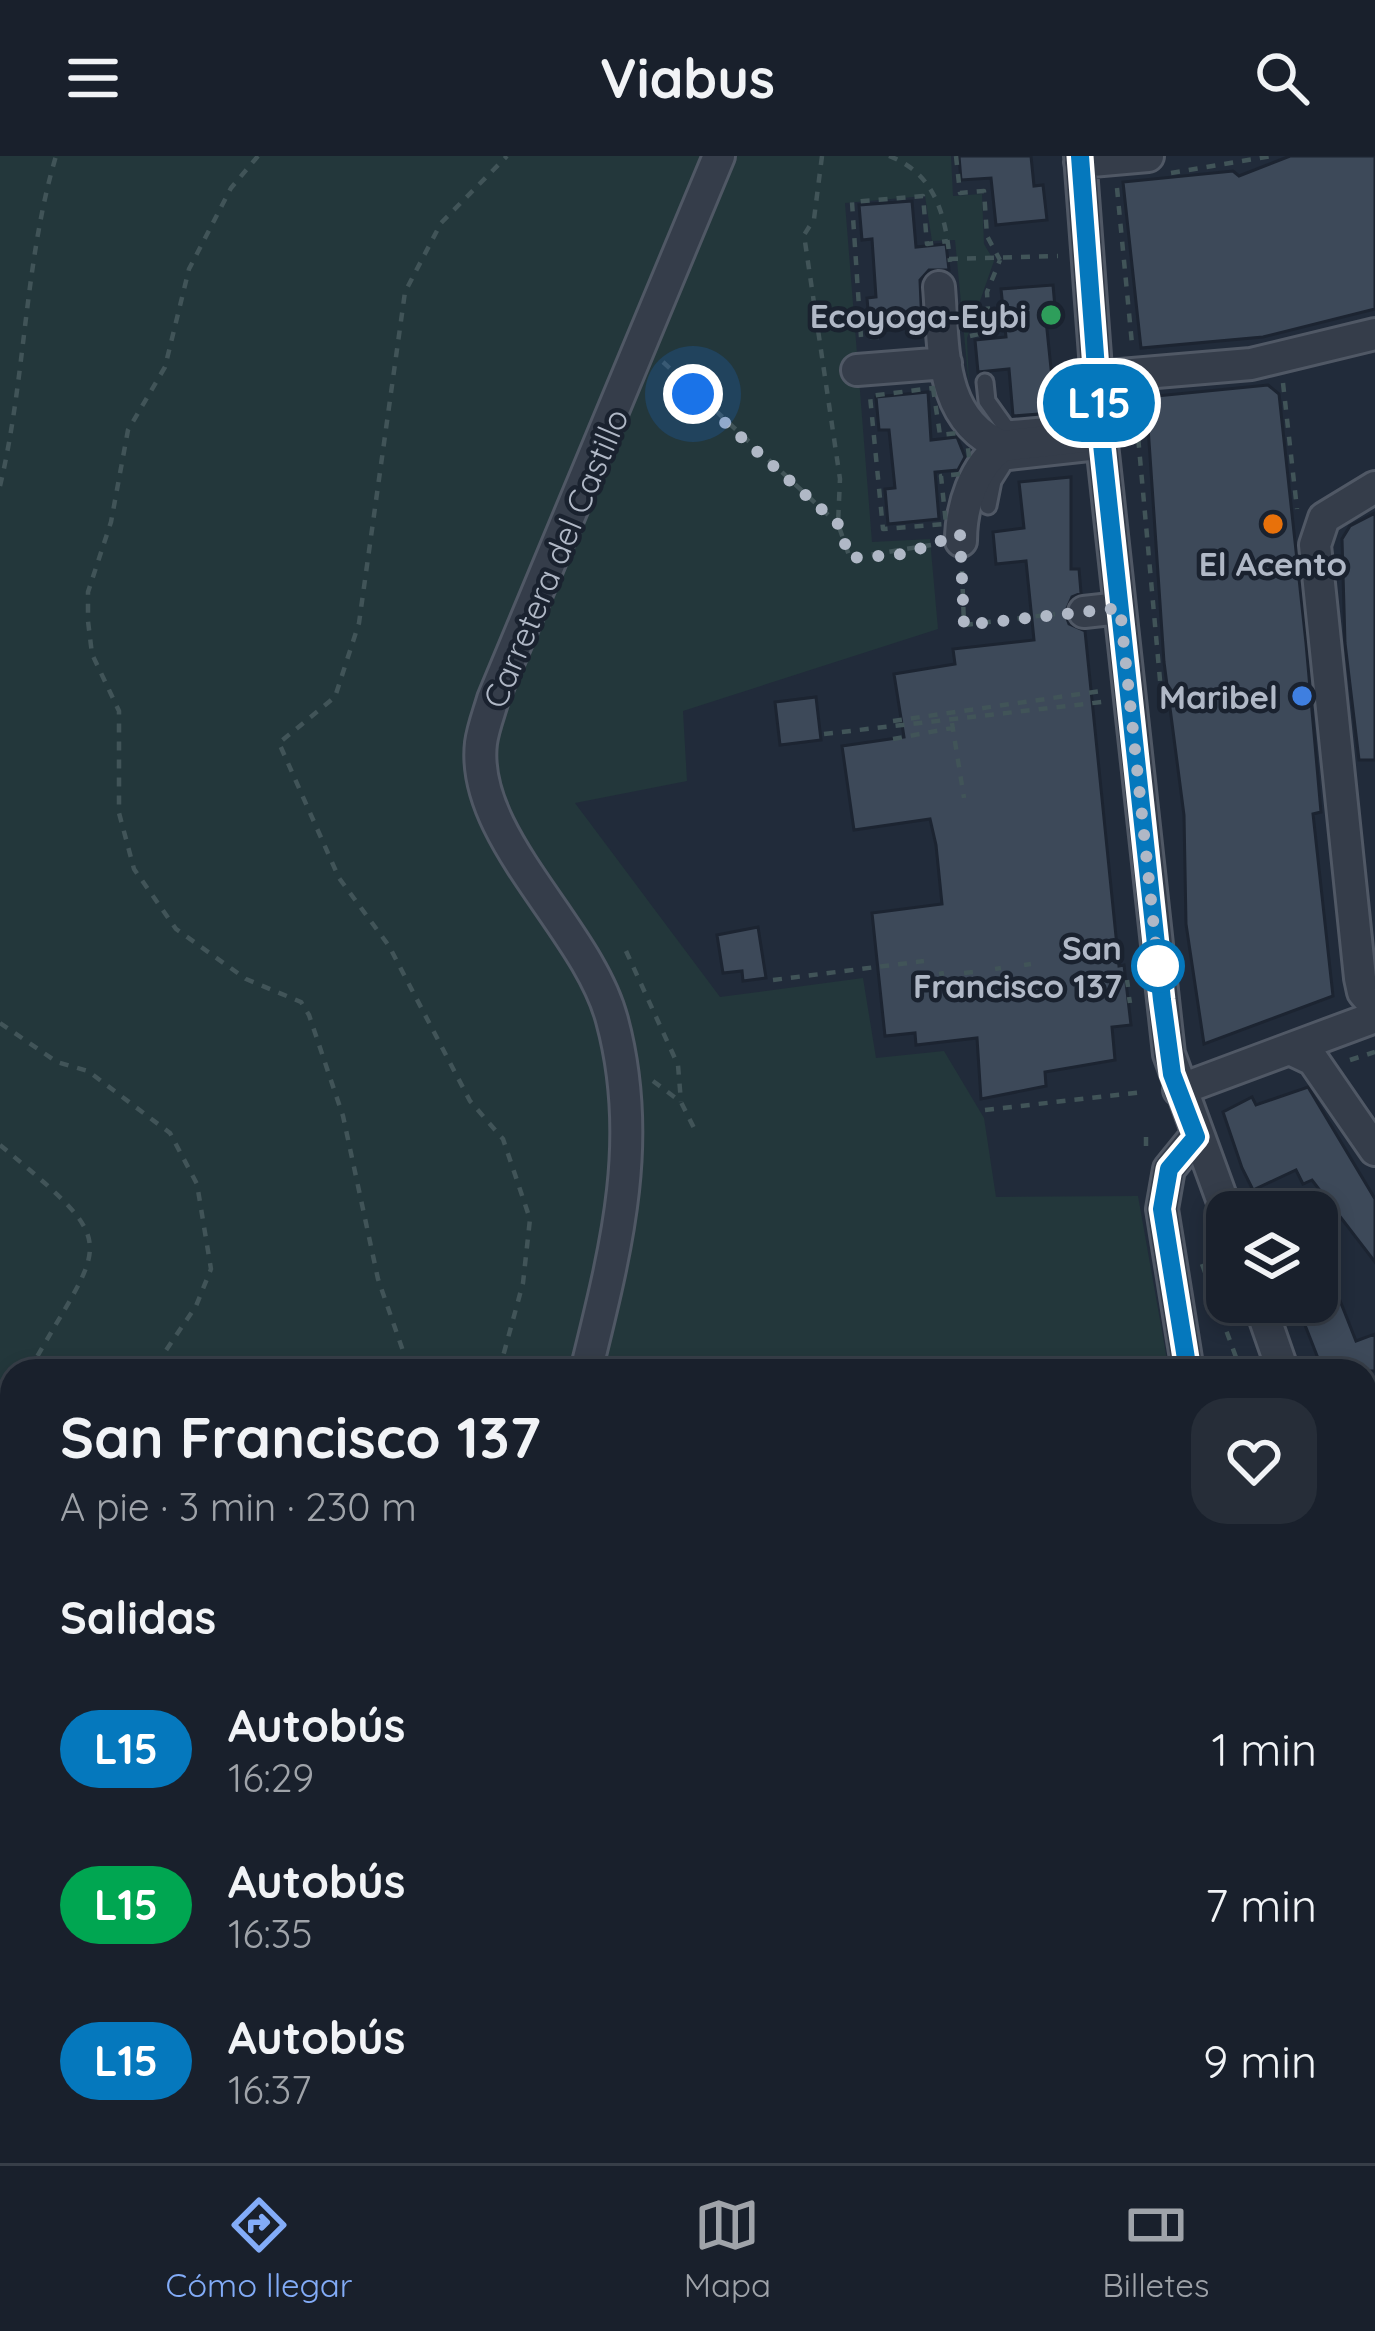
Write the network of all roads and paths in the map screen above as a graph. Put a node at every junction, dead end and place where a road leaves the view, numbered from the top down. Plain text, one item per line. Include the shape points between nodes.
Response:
1 (56, 156) edge
2 (258, 156) edge
3 (506, 156) edge
4 (719, 156) edge
5 (822, 156) edge
6 (889, 156) edge
7 (956, 156) edge
8 (1272, 156) edge
9 (1080, 159) edge
10 (1152, 165) edge
11 (1116, 179) dead end
12 (1087, 252) junction
13 (1000, 260) junction
14 (944, 273) joint
15 (989, 332) dead end
16 (1375, 334) edge
17 (861, 337) dead end
18 (642, 351) junction
19 (1132, 354) dead end
20 (946, 363) junction
21 (1097, 376) junction
22 (1282, 380) dead end
23 (985, 382) dead end
24 (864, 383) junction
25 (1102, 436) junction
26 (1002, 446) junction
27 (0, 487) edge
28 (1372, 489) edge
29 (988, 506) dead end
30 (1298, 518) dead end
31 (838, 524) junction
32 (961, 537) junction
33 (1120, 608) junction
34 (1084, 612) joint
35 (1116, 695) junction
36 (891, 724) junction
37 (952, 725) junction
38 (824, 734) dead end
39 (893, 739) dead end
40 (964, 798) dead end
41 (626, 951) dead end
42 (924, 961) dead end
43 (974, 972) dead end
44 (964, 973) dead end
45 (773, 980) dead end
46 (1375, 1006) edge
47 (1375, 1017) edge
48 (0, 1023) edge
49 (1292, 1050) junction
50 (1375, 1052) edge
51 (1338, 1064) dead end
52 (620, 1069) junction
53 (1179, 1090) junction
54 (1143, 1092) dead end
55 (681, 1102) junction
56 (986, 1110) dead end
57 (694, 1128) dead end
58 (1196, 1137) junction
59 (1, 1147) edge
60 (1375, 1150) edge
61 (1218, 1191) edge
62 (1198, 1255) dead end
63 (1266, 1323) edge
64 (36, 1359) edge
65 (160, 1359) edge
66 (406, 1359) edge
67 (502, 1359) edge
68 (589, 1359) edge
69 (1186, 1359) edge
70 (1237, 1359) edge
71 (1279, 1359) edge

1 - 27 path
2 - 66 path via 231,188 189,269 165,367 128,430 88,592 92,654 119,711 119,813 134,869 176,929 246,980 301,1002 309,1015
3 - 67 path via 441,223 405,292 358,622 335,697 279,743 339,878 389,946 470,1101 503,1139 530,1219 524,1283
4 - 18 street, Carretera del Castillo
5 - 31 path via 814,220 804,235 840,479
6 - 17 path via 931,189 948,240 927,244 923,196 852,202
7 - 13 path via 960,193 984,190 986,236
8 - 10 path
9 - 10 street
9 - 12 street
11 - 19 path
12 - 13 path
12 - 21 street
13 - 14 path
13 - 15 path via 987,292
14 - 20 street
16 - 21 street via 1251,364
18 - 31 path via 682,374 693,394
18 - 52 street, Carretera del Castillo via 493,699 481,745 484,789 592,972 612,1018
20 - 24 street
20 - 26 street via 949,389 969,424
21 - 25 street
22 - 30 path
23 - 25 lane via 987,401 1007,429
24 - 24 path via 933,388 940,435 966,432 971,473 941,476 946,524 884,530
25 - 26 street
25 - 29 lane via 1005,462
25 - 33 street
26 - 32 street via 976,475
28 - 46 street via 1324,518 1316,545 1360,978
31 - 32 path via 850,558 905,554
32 - 34 path via 964,625
33 - 34 street
33 - 35 street
35 - 36 path
35 - 37 path
35 - 53 street
36 - 37 path
36 - 38 path
37 - 39 path
37 - 40 path
41 - 55 path via 678,1064
42 - 45 path
43 - 44 path
47 - 49 street
48 - 65 path via 57,1062 88,1071 158,1122 197,1184 211,1269
49 - 53 street
49 - 60 street via 1313,1060
50 - 51 path
52 - 55 path via 649,1077
52 - 68 street, Carretera del Castillo via 623,1223
53 - 58 street
54 - 56 path
55 - 57 path
58 - 61 street
58 - 69 street via 1169,1169 1162,1209
59 - 64 path via 89,1226 93,1259
62 - 70 path
63 - 71 street

